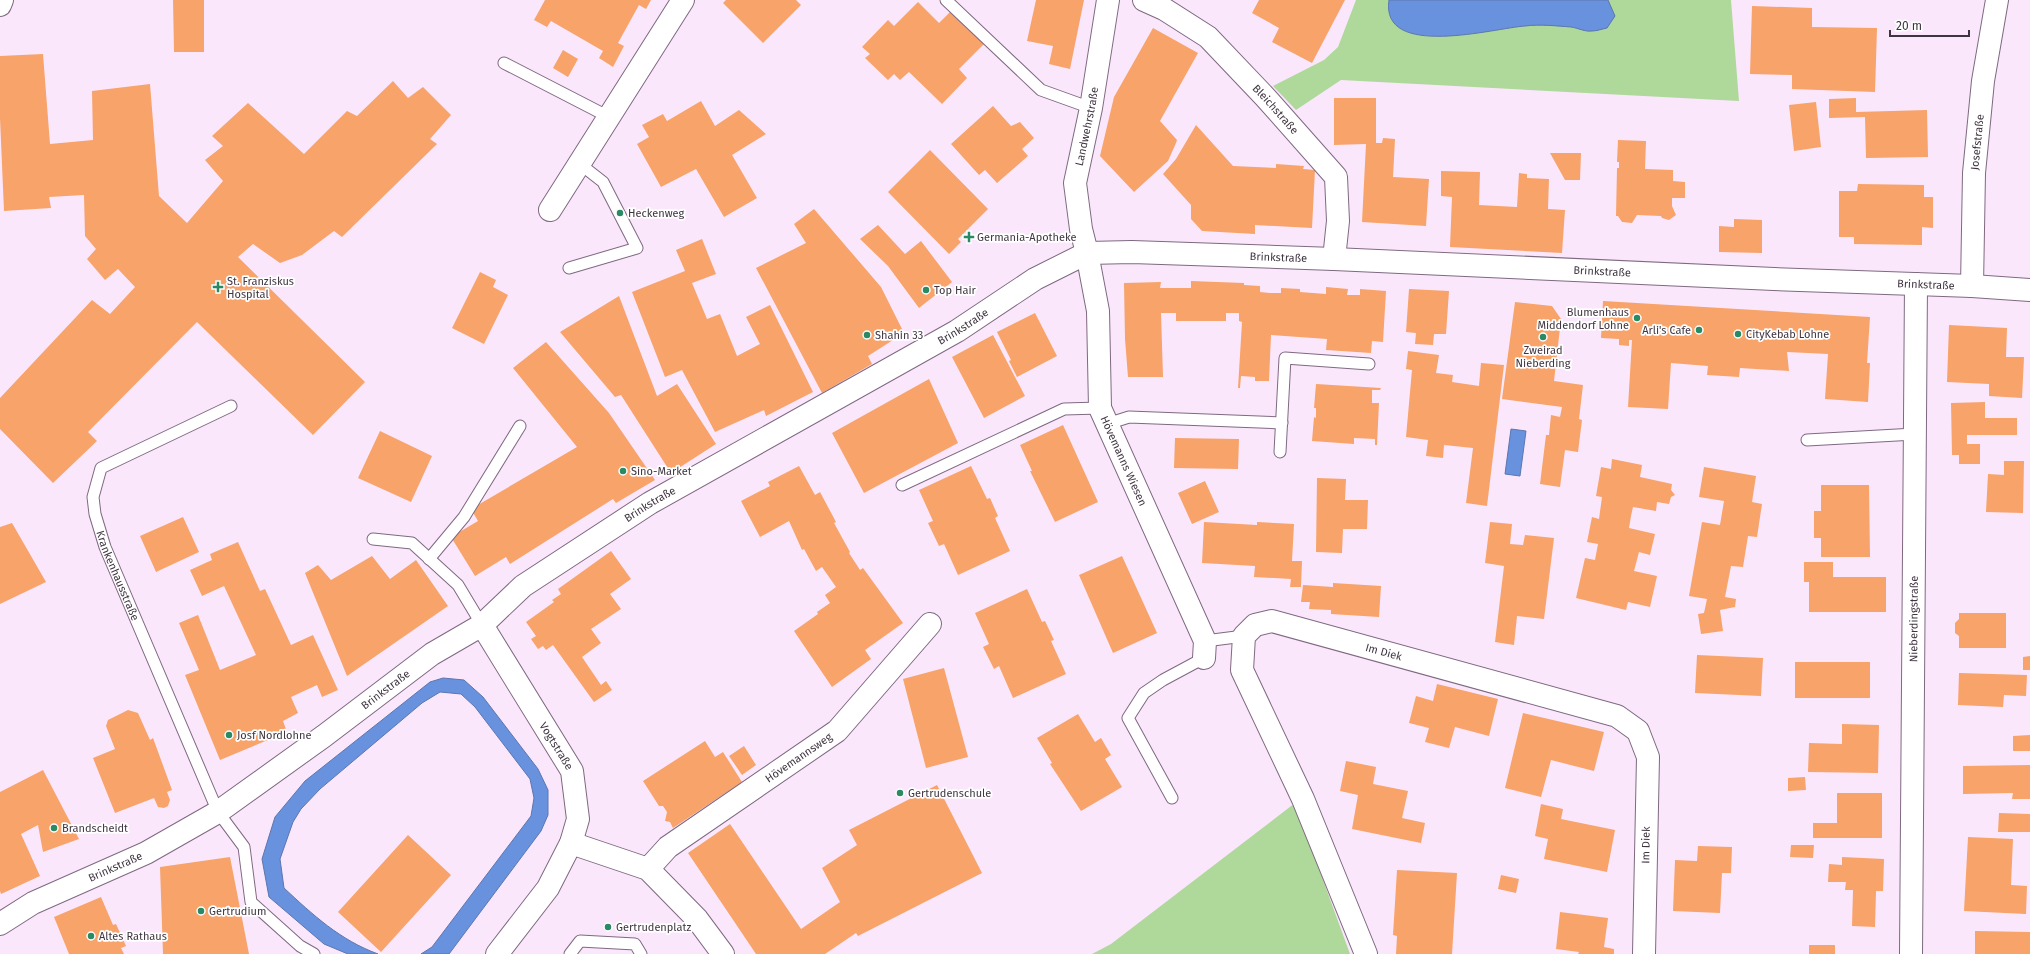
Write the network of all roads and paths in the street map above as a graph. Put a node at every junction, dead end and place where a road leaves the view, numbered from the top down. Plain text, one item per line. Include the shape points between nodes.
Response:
1 (2, 0) edge
2 (683, 0) edge
3 (946, 0) edge
4 (1108, 0) edge
5 (1144, 0) edge
6 (1997, 0) edge
7 (0, 5) edge
8 (504, 63) dead end
9 (1090, 108) junction
10 (610, 117) junction
11 (580, 164) junction
12 (550, 210) dead end
13 (1087, 253) junction
14 (1334, 259) junction
15 (569, 268) dead end
16 (1916, 284) junction
17 (1972, 286) junction
18 (2030, 290) edge
19 (1369, 364) dead end
20 (231, 406) dead end
21 (1103, 416) junction
22 (1282, 422) junction
23 (520, 426) dead end
24 (1915, 434) junction
25 (1808, 440) dead end
26 (1280, 452) dead end
27 (902, 486) dead end
28 (373, 539) dead end
29 (429, 559) junction
30 (930, 624) dead end
31 (482, 626) junction
32 (1244, 636) junction
33 (1204, 650) junction
34 (1172, 798) dead end
35 (218, 812) junction
36 (571, 843) junction
37 (648, 868) junction
38 (0, 924) edge
39 (314, 954) edge
40 (497, 954) edge
41 (570, 954) edge
42 (641, 954) edge
43 (723, 954) edge
44 (1366, 954) edge
45 (1644, 954) edge
46 (1911, 954) edge

1 - 7 street
2 - 10 street
3 - 9 lane via 1041,90
4 - 9 street, Landwehrstraße
5 - 14 street, Bleichstraße via 1164,8 1208,38 1266,98 1336,177 1338,221
6 - 17 street, Josefstraße via 1983,80 1974,173
8 - 10 lane
9 - 13 street, Landwehrstraße via 1075,183
10 - 11 street
11 - 12 street
11 - 15 lane via 603,182 637,248
13 - 14 street, Brinkstraße via 1132,252
13 - 21 street, Hövemanns Wiesen via 1098,311
13 - 31 street, Brinkstraße via 1035,279 958,331 650,503 523,586
14 - 16 street, Brinkstraße
16 - 17 street, Brinkstraße
16 - 24 street, Nieberdingstraße
17 - 18 street, Brinkstraße
19 - 22 lane via 1285,358
20 - 35 lane, Krankenhausstraße via 101,468 93,498 105,547
21 - 22 lane
21 - 27 lane via 1064,409
21 - 33 street, Hövemanns Wiesen
22 - 26 lane
23 - 29 lane via 464,517
24 - 25 lane
24 - 46 street, Nieberdingstraße
28 - 29 lane via 412,543
29 - 31 lane via 458,584
30 - 37 street, Hövemannsweg via 837,731 668,847
31 - 35 street, Brinkstraße via 432,654
31 - 36 street, Vogtstraße via 572,771 578,819
32 - 33 lane
32 - 44 street via 1242,670 1303,799
32 - 45 street, Im Diek via 1255,625 1272,621 1617,716 1638,731 1648,757
33 - 34 lane via 1144,693 1128,718
35 - 38 street, Brinkstraße via 146,853 33,903
35 - 39 lane, Krankenhausstraße via 244,847 251,902 300,946
36 - 37 street
36 - 40 street, Vogtstraße via 548,888
37 - 43 street via 697,919
41 - 42 lane via 580,941 635,944

